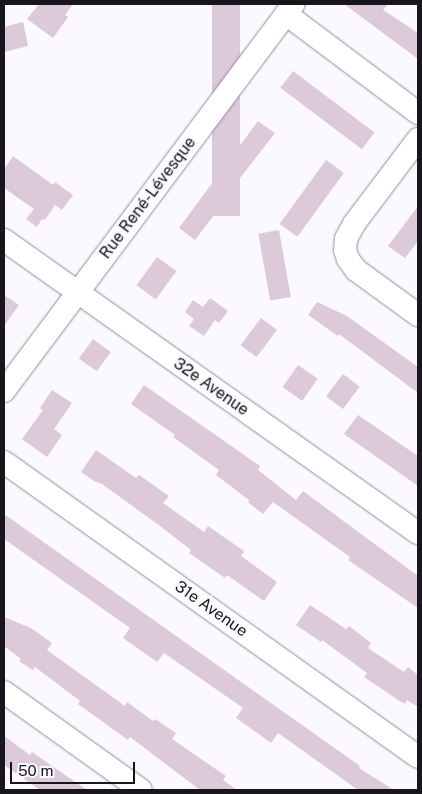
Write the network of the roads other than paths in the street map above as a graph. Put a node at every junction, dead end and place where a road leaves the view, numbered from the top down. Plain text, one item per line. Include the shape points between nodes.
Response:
1 (290, 9) edge
2 (418, 113) edge
3 (418, 139) edge
4 (4, 240) edge
5 (78, 292) junction
6 (418, 315) edge
7 (4, 391) edge
8 (4, 462) edge
9 (418, 533) edge
10 (4, 692) edge
11 (418, 757) edge
12 (141, 790) edge

1 - 2 street
1 - 5 street, Rue René-Lévesque
3 - 6 street via 354,224 346,239 345,250 356,270
4 - 5 street, 32e Avenue
5 - 7 street, Rue René-Lévesque
5 - 9 street, 32e Avenue
8 - 11 street, 31e Avenue
10 - 12 street

